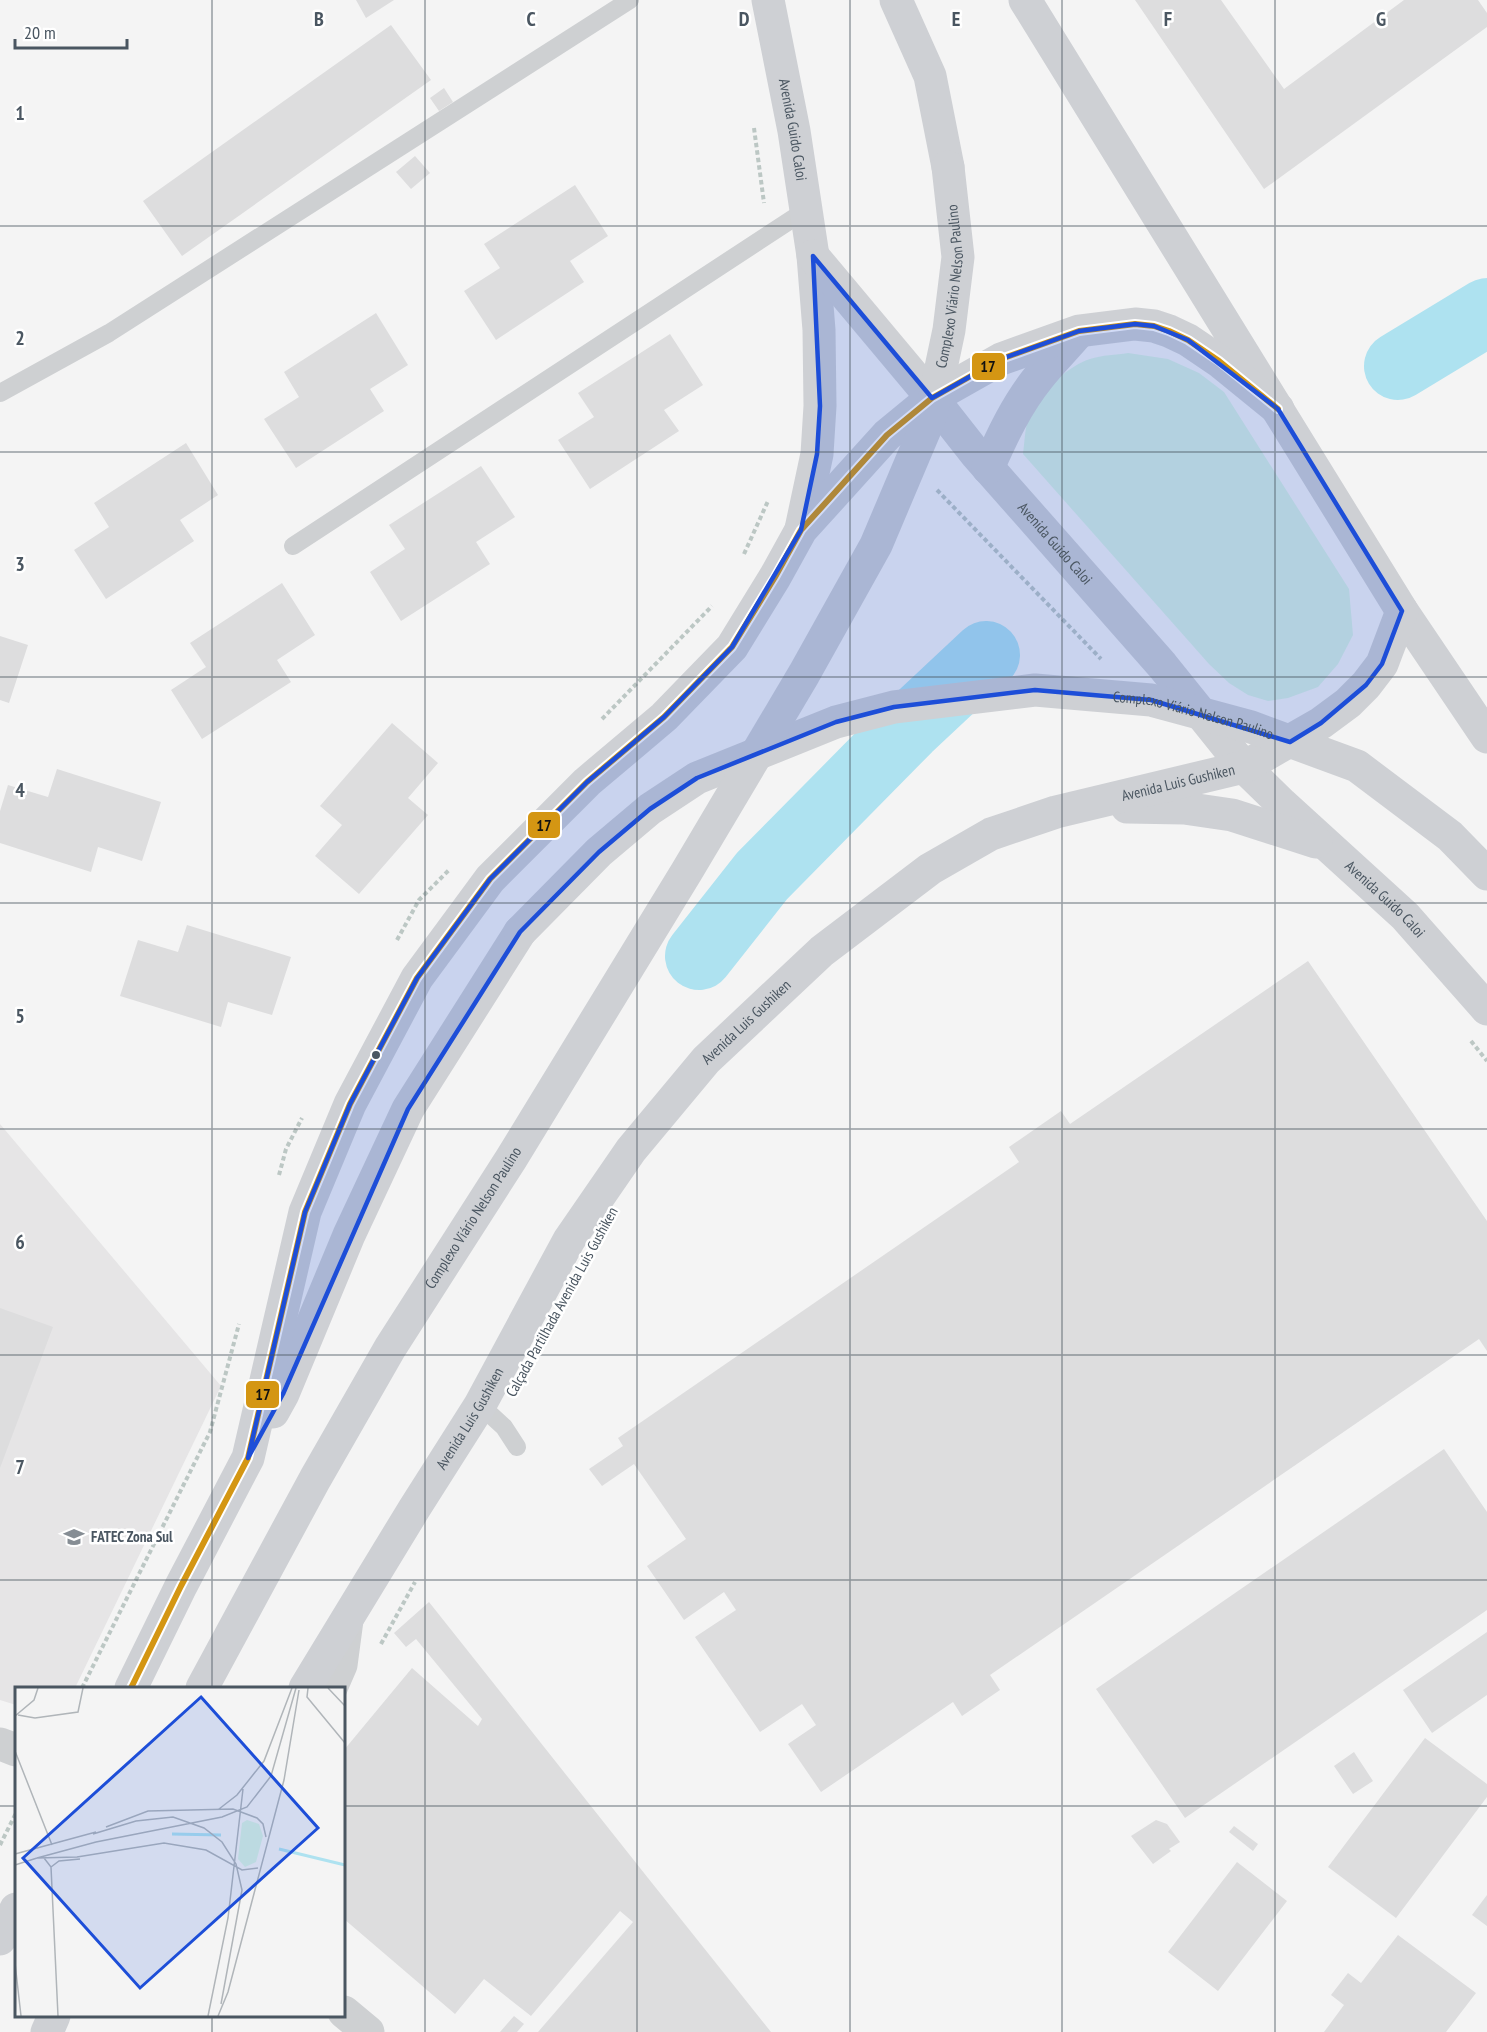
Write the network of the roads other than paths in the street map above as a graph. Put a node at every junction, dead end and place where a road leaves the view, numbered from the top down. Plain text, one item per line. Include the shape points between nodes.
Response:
1 (630, 0) edge
2 (768, 0) edge
3 (896, 0) edge
4 (1025, 0) edge
5 (806, 210) junction
6 (813, 256) junction
7 (1079, 331) junction
8 (0, 393) edge
9 (932, 398) junction
10 (1278, 409) junction
11 (988, 468) junction
12 (801, 530) junction
13 (293, 546) dead end
14 (1402, 611) junction
15 (1487, 738) edge
16 (1244, 766) junction
17 (1056, 812) junction
18 (1327, 845) junction
19 (1487, 874) edge
20 (1487, 1009) edge
21 (480, 1405) junction
22 (517, 1447) dead end
23 (248, 1458) junction
24 (346, 1620) junction
25 (132, 1687) edge
26 (203, 1687) edge
27 (306, 1687) edge
28 (332, 1687) edge
29 (0, 1744) edge
30 (15, 1750) edge
31 (15, 1911) edge
32 (0, 1939) edge
33 (345, 2013) edge
34 (54, 2017) edge
35 (47, 2032) edge
36 (368, 2032) edge

1 - 8 lane via 110,333
2 - 5 main road, Avenida Guido Caloi
3 - 26 main road, Complexo Viário Nelson Paulino, bridge via 930,76 948,167 958,257 931,415 876,545 804,674 523,1139 390,1348
4 - 10 main road
5 - 6 main road, Avenida Guido Caloi
5 - 13 lane
6 - 9 main road, Avenida Guido Caloi
6 - 12 main road via 820,406 817,454
7 - 9 main road via 1001,359
7 - 10 main road via 1135,324 1169,331 1219,361
7 - 11 main road via 1019,406
9 - 11 main road, Avenida Guido Caloi
9 - 12 main road via 887,435
10 - 14 main road
11 - 16 main road, Avenida Guido Caloi via 1162,665
12 - 23 main road via 732,647 664,717 587,782 490,879 417,978 350,1104 305,1212
14 - 15 main road
14 - 16 main road, Avenida Luis Gushiken via 1382,664 1348,703 1321,723
16 - 17 main road, Avenida Luis Gushiken
16 - 18 main road, Avenida Guido Caloi
17 - 18 main road via 1139,806 1184,808 1232,815
17 - 21 main road, Avenida Luis Gushiken via 991,834 930,869 822,951 706,1060 631,1150 569,1240
18 - 20 main road, Avenida Guido Caloi via 1405,916
19 - 23 main road, Complexo Viário Nelson Paulino, bridge via 1450,837 1357,766 1251,727 1151,700 1035,690 894,707 836,722 697,778 650,809 599,852 520,932 408,1109 349,1235 283,1394
21 - 22 lane via 504,1427
21 - 24 main road, Avenida Luis Gushiken
23 - 25 main road
24 - 27 main road, Avenida Luis Gushiken
24 - 28 street via 340,1665
29 - 30 street
31 - 32 main road
33 - 36 street
34 - 35 main road

